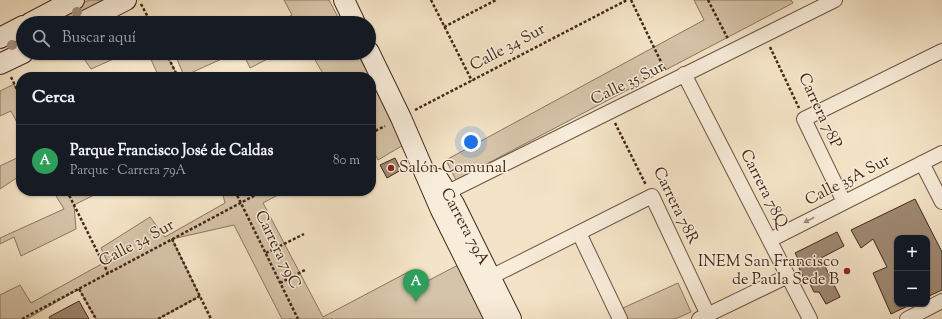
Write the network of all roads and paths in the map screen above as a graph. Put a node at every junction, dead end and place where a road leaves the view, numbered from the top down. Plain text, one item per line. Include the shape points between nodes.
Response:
1 (74, 0) edge
2 (126, 0) edge
3 (139, 0) edge
4 (344, 0) edge
5 (431, 0) edge
6 (496, 0) edge
7 (627, 0) edge
8 (631, 0) edge
9 (708, 0) edge
10 (835, 0) edge
11 (43, 16) edge
12 (95, 16) edge
13 (147, 16) edge
14 (352, 16) edge
15 (444, 26) junction
16 (16, 30) edge
17 (764, 35) junction
18 (0, 38) edge
19 (734, 50) junction
20 (942, 51) edge
21 (16, 58) edge
22 (170, 60) edge
23 (372, 60) edge
24 (4, 69) edge
25 (176, 72) edge
26 (376, 72) edge
27 (376, 72) edge
28 (684, 74) junction
29 (472, 80) junction
30 (670, 82) junction
31 (16, 89) edge
32 (610, 112) junction
33 (804, 119) junction
34 (393, 122) junction
35 (376, 130) edge
36 (942, 153) edge
37 (922, 163) junction
38 (441, 195) junction
39 (70, 196) edge
40 (238, 196) edge
41 (254, 196) edge
42 (652, 196) junction
43 (844, 202) junction
44 (942, 202) edge
45 (241, 203) junction
46 (579, 233) junction
47 (304, 234) dead end
48 (172, 239) junction
49 (770, 240) junction
50 (266, 253) junction
51 (305, 270) dead end
52 (108, 273) junction
53 (788, 276) junction
54 (484, 281) junction
55 (280, 283) junction
56 (79, 289) junction
57 (200, 296) junction
58 (942, 301) edge
59 (703, 317) edge
60 (22, 319) edge
61 (96, 319) edge
62 (158, 319) edge
63 (211, 319) edge
64 (298, 319) edge
65 (495, 319) edge
66 (511, 319) edge
67 (620, 319) edge
68 (810, 319) edge
69 (907, 319) edge

1 - 11 street
2 - 12 street
3 - 13 path
4 - 14 street
5 - 15 path
6 - 15 path
7 - 29 path, Calle 34 Sur
8 - 30 path
9 - 19 path
10 - 17 street, Calle 35 Sur
15 - 29 path
16 - 18 street
17 - 19 street, Calle 35 Sur
17 - 33 path, Carrera 78P
19 - 28 street, Calle 35 Sur
20 - 33 street
21 - 24 street
22 - 25 path
23 - 27 street, Carrera 79A
24 - 31 path
26 - 34 street, Carrera 79A
28 - 30 street, Calle 35 Sur
28 - 49 street, Carrera 78Q
29 - 34 path, Calle 34 Sur
30 - 32 street, Calle 35 Sur
32 - 38 street, Calle 35 Sur
32 - 42 path, Carrera 78R
33 - 43 street, Carrera 78P
34 - 35 path, Calle 34 Sur
34 - 38 street, Carrera 79A
36 - 37 street, Calle 35A Sur
37 - 43 street, Calle 35A Sur
37 - 44 street
38 - 54 street, Carrera 79A
39 - 52 path
40 - 45 path, Carrera 79C
41 - 45 path, Calle 34 Sur
42 - 46 street
42 - 59 street, Carrera 78R
43 -> 49 street, Calle 35A Sur
45 - 48 path, Calle 34 Sur
45 - 50 path, Carrera 79C
46 - 54 street
46 - 67 street
47 - 50 path
48 - 52 path, Calle 34 Sur
48 - 57 path
49 - 53 street, Carrera 78Q
50 - 55 path, Carrera 79C
51 - 55 path
52 - 56 path, Calle 34 Sur
53 - 59 street
53 - 68 street, Carrera 78Q
54 - 65 street, Carrera 79A
54 - 66 street, Carrera 79A
55 - 64 path, Carrera 79C
56 - 60 path, Calle 34 Sur
56 - 61 path
57 - 62 path
57 - 63 path
58 - 69 street

